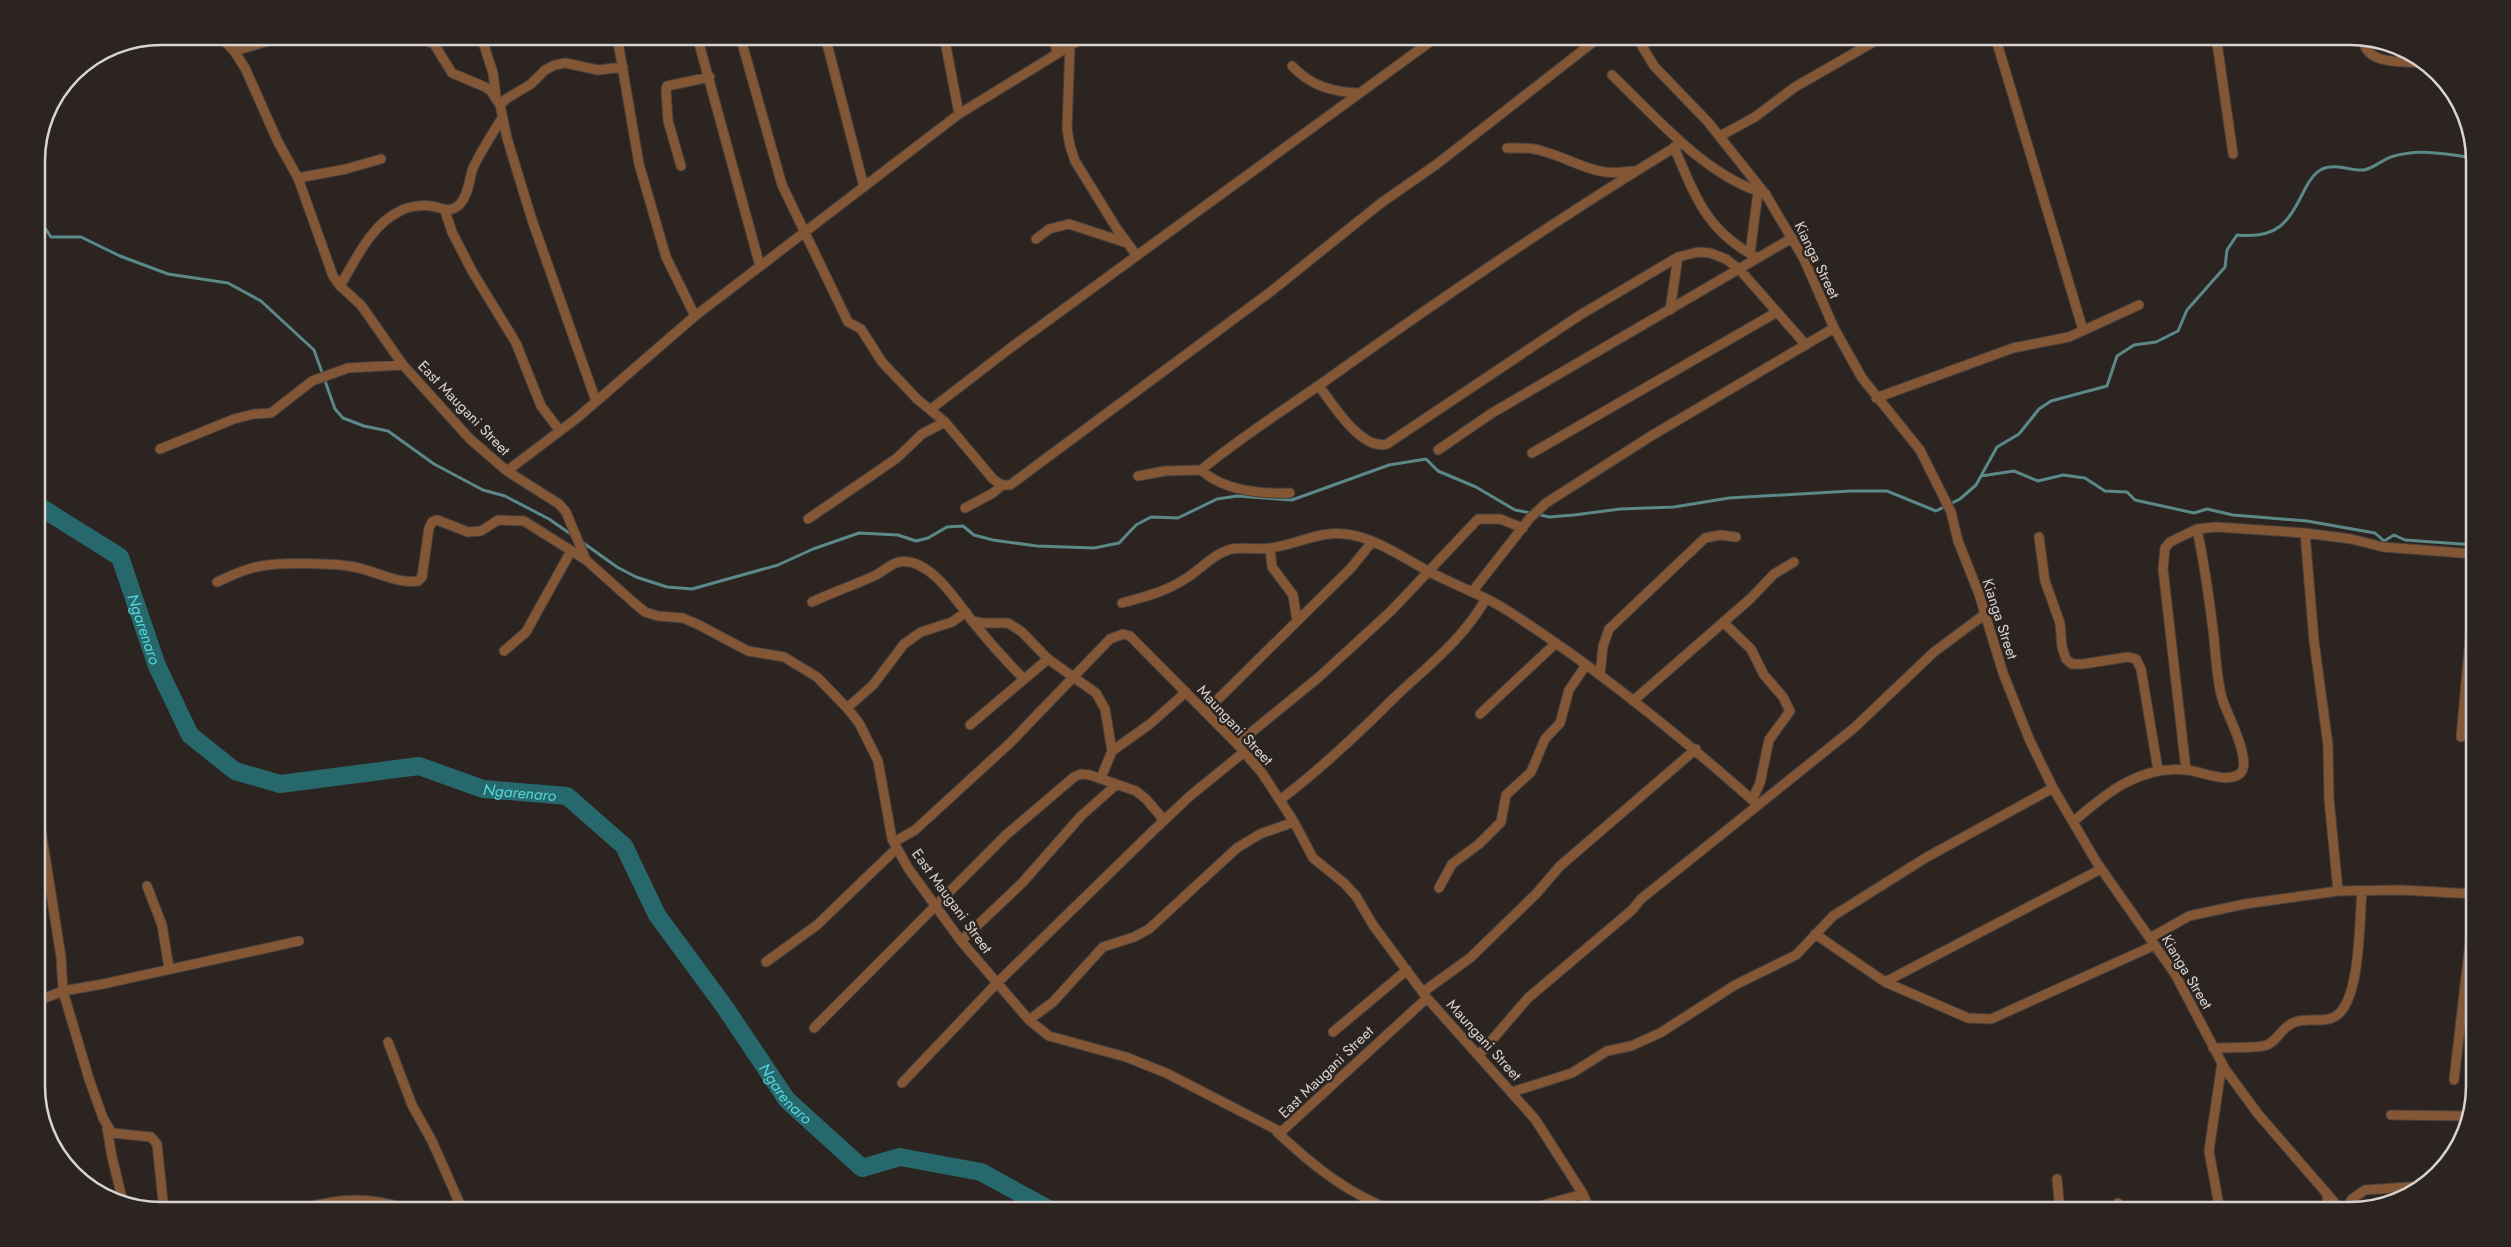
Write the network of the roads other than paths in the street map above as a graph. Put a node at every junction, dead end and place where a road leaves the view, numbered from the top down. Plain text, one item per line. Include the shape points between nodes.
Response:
1 (228, 45) edge
2 (255, 45) edge
3 (435, 45) edge
4 (485, 45) edge
5 (619, 45) edge
6 (701, 45) edge
7 (743, 45) edge
8 (827, 45) edge
9 (946, 45) edge
10 (1055, 45) edge
11 (1070, 45) joint
12 (1426, 45) edge
13 (1589, 45) edge
14 (1641, 45) edge
15 (1868, 45) edge
16 (1998, 45) edge
17 (2217, 45) edge
18 (2364, 46) edge
19 (234, 51) junction
20 (1057, 53) junction
21 (2410, 62) edge
22 (1292, 66) dead end
23 (623, 67) junction
24 (1612, 75) dead end
25 (710, 77) junction
26 (1359, 93) junction
27 (498, 102) junction
28 (959, 114) junction
29 (502, 118) junction
30 (1720, 136) junction
31 (1678, 145) junction
32 (1507, 148) dead end
33 (2232, 154) dead end
34 (381, 159) dead end
35 (680, 166) dead end
36 (1637, 170) junction
37 (298, 178) junction
38 (864, 187) junction
39 (1762, 193) junction
40 (445, 211) junction
41 (805, 230) junction
42 (1792, 238) junction
43 (1036, 239) dead end
44 (1127, 243) junction
45 (1137, 256) junction
46 (1754, 256) junction
47 (1678, 257) junction
48 (760, 266) junction
49 (1740, 270) junction
50 (340, 286) junction
51 (2139, 305) dead end
52 (1670, 310) junction
53 (1777, 312) junction
54 (695, 316) junction
55 (1834, 328) junction
56 (2083, 330) junction
57 (1806, 345) junction
58 (403, 365) junction
59 (1319, 386) junction
60 (1876, 398) junction
61 (596, 402) junction
62 (931, 409) junction
63 (945, 422) junction
64 (560, 431) junction
65 (160, 449) dead end
66 (1438, 450) dead end
67 (1532, 453) dead end
68 (1201, 470) junction
69 (507, 471) junction
70 (1138, 476) dead end
71 (1002, 485) junction
72 (1290, 493) dead end
73 (965, 508) dead end
74 (808, 520) dead end
75 (1523, 528) junction
76 (2198, 530) junction
77 (2305, 533) junction
78 (1736, 537) dead end
79 (2039, 537) dead end
80 (1372, 542) junction
81 (1270, 548) junction
82 (571, 551) junction
83 (2466, 553) edge
84 (586, 560) junction
85 (1794, 562) dead end
86 (1430, 572) junction
87 (217, 582) dead end
88 (1472, 592) junction
89 (1486, 599) junction
90 (812, 602) dead end
91 (1122, 603) dead end
92 (966, 612) junction
93 (1985, 614) junction
94 (972, 621) junction
95 (1297, 621) junction
96 (1722, 622) junction
97 (1556, 643) junction
98 (504, 651) dead end
99 (1048, 659) junction
100 (1586, 664) junction
101 (1600, 674) junction
102 (1074, 678) junction
103 (1024, 679) junction
104 (2466, 682) edge
105 (1186, 692) junction
106 (1633, 701) junction
107 (847, 708) junction
108 (1205, 712) junction
109 (1480, 714) dead end
110 (970, 725) dead end
111 (2461, 737) dead end
112 (1237, 744) junction
113 (1696, 749) junction
114 (1112, 750) junction
115 (1244, 752) junction
116 (2158, 770) junction
117 (2186, 770) junction
118 (1101, 778) junction
119 (1116, 785) junction
120 (2053, 788) junction
121 (1280, 800) junction
122 (1755, 803) junction
123 (1164, 820) junction
124 (1294, 822) junction
125 (2073, 822) junction
126 (896, 845) junction
127 (45, 859) edge
128 (2101, 869) junction
129 (146, 886) dead end
130 (1439, 888) dead end
131 (2338, 891) junction
132 (2362, 892) junction
133 (2466, 894) edge
134 (936, 906) junction
135 (1815, 934) junction
136 (962, 940) junction
137 (299, 941) dead end
138 (2153, 942) junction
139 (766, 962) dead end
140 (170, 968) junction
141 (1407, 970) junction
142 (2466, 977) edge
143 (1885, 982) junction
144 (997, 983) junction
145 (63, 990) junction
146 (1425, 995) junction
147 (45, 997) edge
148 (1029, 1020) junction
149 (814, 1028) dead end
150 (1333, 1032) dead end
151 (388, 1042) dead end
152 (2213, 1048) junction
153 (1479, 1055) junction
154 (2222, 1063) junction
155 (2454, 1080) dead end
156 (902, 1083) dead end
157 (1512, 1092) junction
158 (2391, 1115) dead end
159 (2462, 1116) edge
160 (107, 1127) junction
161 (1277, 1132) junction
162 (2057, 1179) dead end
163 (2407, 1187) edge
164 (1583, 1194) junction
165 (2327, 1194) junction
166 (121, 1195) edge
167 (163, 1202) edge
168 (333, 1202) edge
169 (379, 1202) edge
170 (459, 1202) edge
171 (1374, 1202) edge
172 (1554, 1202) edge
173 (1586, 1202) edge
174 (2059, 1202) edge
175 (2218, 1202) edge
176 (2327, 1202) edge
177 (2335, 1202) edge
178 (2350, 1202) edge

1 - 19 street, East Maugani Street
2 - 19 street
3 - 27 street via 452,73 485,87
4 - 27 street
5 - 23 street
6 - 25 street
7 - 41 street via 782,185
8 - 38 street
9 - 28 street
10 - 20 street
11 - 20 street
11 - 44 street via 1067,129 1070,146 1075,161
12 - 26 street
13 - 71 street via 1217,332 1017,481
14 - 30 street, Kianga Street via 1654,66 1684,94
15 - 30 street via 1795,87 1755,117
16 - 56 street
17 - 33 street
18 - 21 street via 2367,54 2374,57
19 - 37 street, East Maugani Street
20 - 28 street
22 - 26 street via 1313,84 1328,90
23 - 27 street via 598,70 565,63 555,65 531,84
23 - 54 street via 639,164 666,257
24 - 31 street
25 - 35 street via 666,88 668,121
25 - 48 street
26 - 45 street
27 - 29 street
28 - 38 street
29 - 40 street via 473,169 461,203
29 - 61 street via 532,220
30 - 39 street, Kianga Street
31 - 36 street
31 - 39 street via 1734,182
31 - 46 street via 1711,223 1730,242
32 - 36 street via 1542,151 1589,170 1618,174
34 - 37 street
36 - 59 street via 1498,259
37 - 50 street, East Maugani Street via 333,276
38 - 41 street
39 - 42 street, Kianga Street
39 - 46 street
40 - 50 street via 419,206 402,210 387,219 374,231
40 - 64 street via 472,271 516,343 541,406
41 - 48 street
41 - 62 street via 848,322 861,330 882,362
42 - 46 street
42 - 55 street, Kianga Street
43 - 44 street via 1049,229 1069,224
44 - 45 street
45 - 62 street
46 - 49 street
47 - 49 street via 1710,253 1726,259
47 - 52 street
47 - 59 street via 1580,315 1387,444 1377,445 1363,437 1346,422
48 - 54 street
49 - 52 street
49 - 53 street
50 - 58 street, East Maugani Street via 361,305
51 - 56 street
52 - 66 street via 1492,413
53 - 57 street
53 - 67 street
54 - 61 street
55 - 57 street
55 - 60 street, Kianga Street
56 - 60 street via 2069,337 2013,348
57 - 75 street via 1546,503
58 - 65 street via 348,368 312,380 271,414 254,414 234,420
58 - 69 street, East Maugani Street via 451,420
59 - 68 street via 1231,445
60 - 93 street, Kianga Street via 1920,450 1931,471 1951,512 1958,541
61 - 64 street
62 - 63 street
63 - 71 street
63 - 74 street via 922,434 897,458
64 - 69 street
68 - 70 street
68 - 72 street via 1211,479 1240,489 1269,494
69 - 84 street, East Maugani Street via 559,504 566,512
71 - 73 street
75 - 86 street via 1500,519 1478,519
75 - 88 street
76 - 77 street via 2247,527
76 - 117 street via 2170,542 2165,548 2164,563
76 - 117 street via 2222,697 2243,752 2244,764 2238,776
77 - 83 street via 2351,539 2383,548
77 - 131 street via 2314,641 2328,745 2329,799
78 - 101 street via 1720,535 1705,538 1609,629 1603,646
79 - 116 street via 2045,581 2060,623 2066,659 2072,664 2128,657 2136,659 2141,669
80 - 81 street via 1331,534
80 - 86 street
80 - 95 street via 1351,568
81 - 91 street via 1232,549 1211,559 1196,573 1170,588
81 - 95 street via 1272,566 1293,595
82 - 84 street
82 - 87 street via 524,522 498,520 481,531 468,532 437,520 429,528 422,577 418,581 394,579 354,567 282,565 261,566
82 - 98 street via 526,632
84 - 107 street, East Maugani Street via 645,612 683,618 748,651 784,657 817,676
85 - 96 street via 1774,574
86 - 88 street
86 - 112 street via 1319,677
88 - 89 street
89 - 97 street
89 - 121 street via 1472,624 1454,643 1358,735
90 - 92 street via 897,562 904,562 919,565 939,580
92 - 94 street
92 - 107 street via 952,622 921,632 904,644 873,685
93 - 120 street, Kianga Street via 2003,673
93 - 122 street via 1934,652 1854,728
94 - 99 street via 1008,623 1022,632
94 - 103 street
95 - 108 street
96 - 106 street
96 - 122 street via 1751,649 1764,675 1783,697 1790,711 1769,740
97 - 100 street
97 - 109 street
99 - 102 street
99 - 103 street
100 - 101 street
100 - 130 street via 1569,690 1560,723 1545,739 1531,772 1506,796 1501,822 1452,864
101 - 106 street
102 - 105 street, Maungani Street via 1110,640 1123,634 1134,640
102 - 114 street via 1101,699
102 - 126 street, Maungani Street via 967,783
103 - 110 street
104 - 111 street
105 - 108 street, Maungani Street
105 - 114 street via 1150,724
106 - 113 street
107 - 126 street, East Maugani Street via 859,723 878,761
108 - 112 street, Maungani Street
112 - 115 street, Maungani Street
113 - 122 street
113 - 146 street, East Maugani Street via 1560,866 1470,958
114 - 118 street
115 - 121 street, Maungani Street
115 - 123 street
116 - 117 street
116 - 125 street via 2129,780 2100,798
118 - 119 street
118 - 134 street via 1081,774 1074,776 1006,835
119 - 123 street via 1136,791
119 - 136 street via 1081,816 1023,882
120 - 125 street, Kianga Street
120 - 135 street via 1927,858 1833,916
121 - 124 street, Maungani Street
122 - 153 street via 1528,998
123 - 144 street
124 - 141 street, Maungani Street via 1313,858 1356,896
124 - 148 street via 1260,834 1237,848 1149,929 1134,938 1103,947 1053,1002
125 - 128 street, Kianga Street
126 - 134 street, East Maugani Street via 908,868
126 - 139 street, Maungani Street via 818,925
127 - 145 street via 61,957
128 - 138 street, Kianga Street
128 - 143 street
129 - 140 street via 162,925
131 - 132 street
131 - 138 street via 2245,904 2189,916
132 - 133 street via 2401,890
132 - 152 street via 2355,982 2346,1006 2336,1016 2324,1020 2299,1020 2290,1024 2262,1047
134 - 136 street, East Maugani Street
134 - 149 street
135 - 143 street
135 - 157 street via 1796,955 1734,985 1660,1033 1607,1052 1572,1073
136 - 144 street, East Maugani Street
137 - 140 street
138 - 143 street via 1991,1019 1968,1018
138 - 152 street, Kianga Street via 2175,974
140 - 145 street
141 - 146 street, Maungani Street
141 - 150 street
142 - 155 street
144 - 148 street, East Maugani Street
144 - 156 street
145 - 147 street
145 - 160 street via 89,1080
146 - 153 street, Maungani Street
146 - 161 street, East Maugani Street via 1285,1130
148 - 161 street, East Maugani Street via 1039,1030 1056,1038 1126,1057 1166,1073 1248,1113
151 - 170 street via 399,1076
152 - 154 street, Kianga Street
153 - 157 street, Maungani Street
154 - 165 street, Kianga Street via 2258,1114
154 - 175 street via 2209,1151
157 - 164 street, Maungani Street via 1535,1119
158 - 159 street
160 - 166 street
160 - 167 street via 112,1133 121,1135 151,1136 157,1144
161 - 171 street via 1326,1174
162 - 174 street
163 - 178 street via 2366,1190
164 - 172 street
164 - 173 street, Maungani Street
165 - 176 street
165 - 177 street, Kianga Street
168 - 169 street via 347,1199

